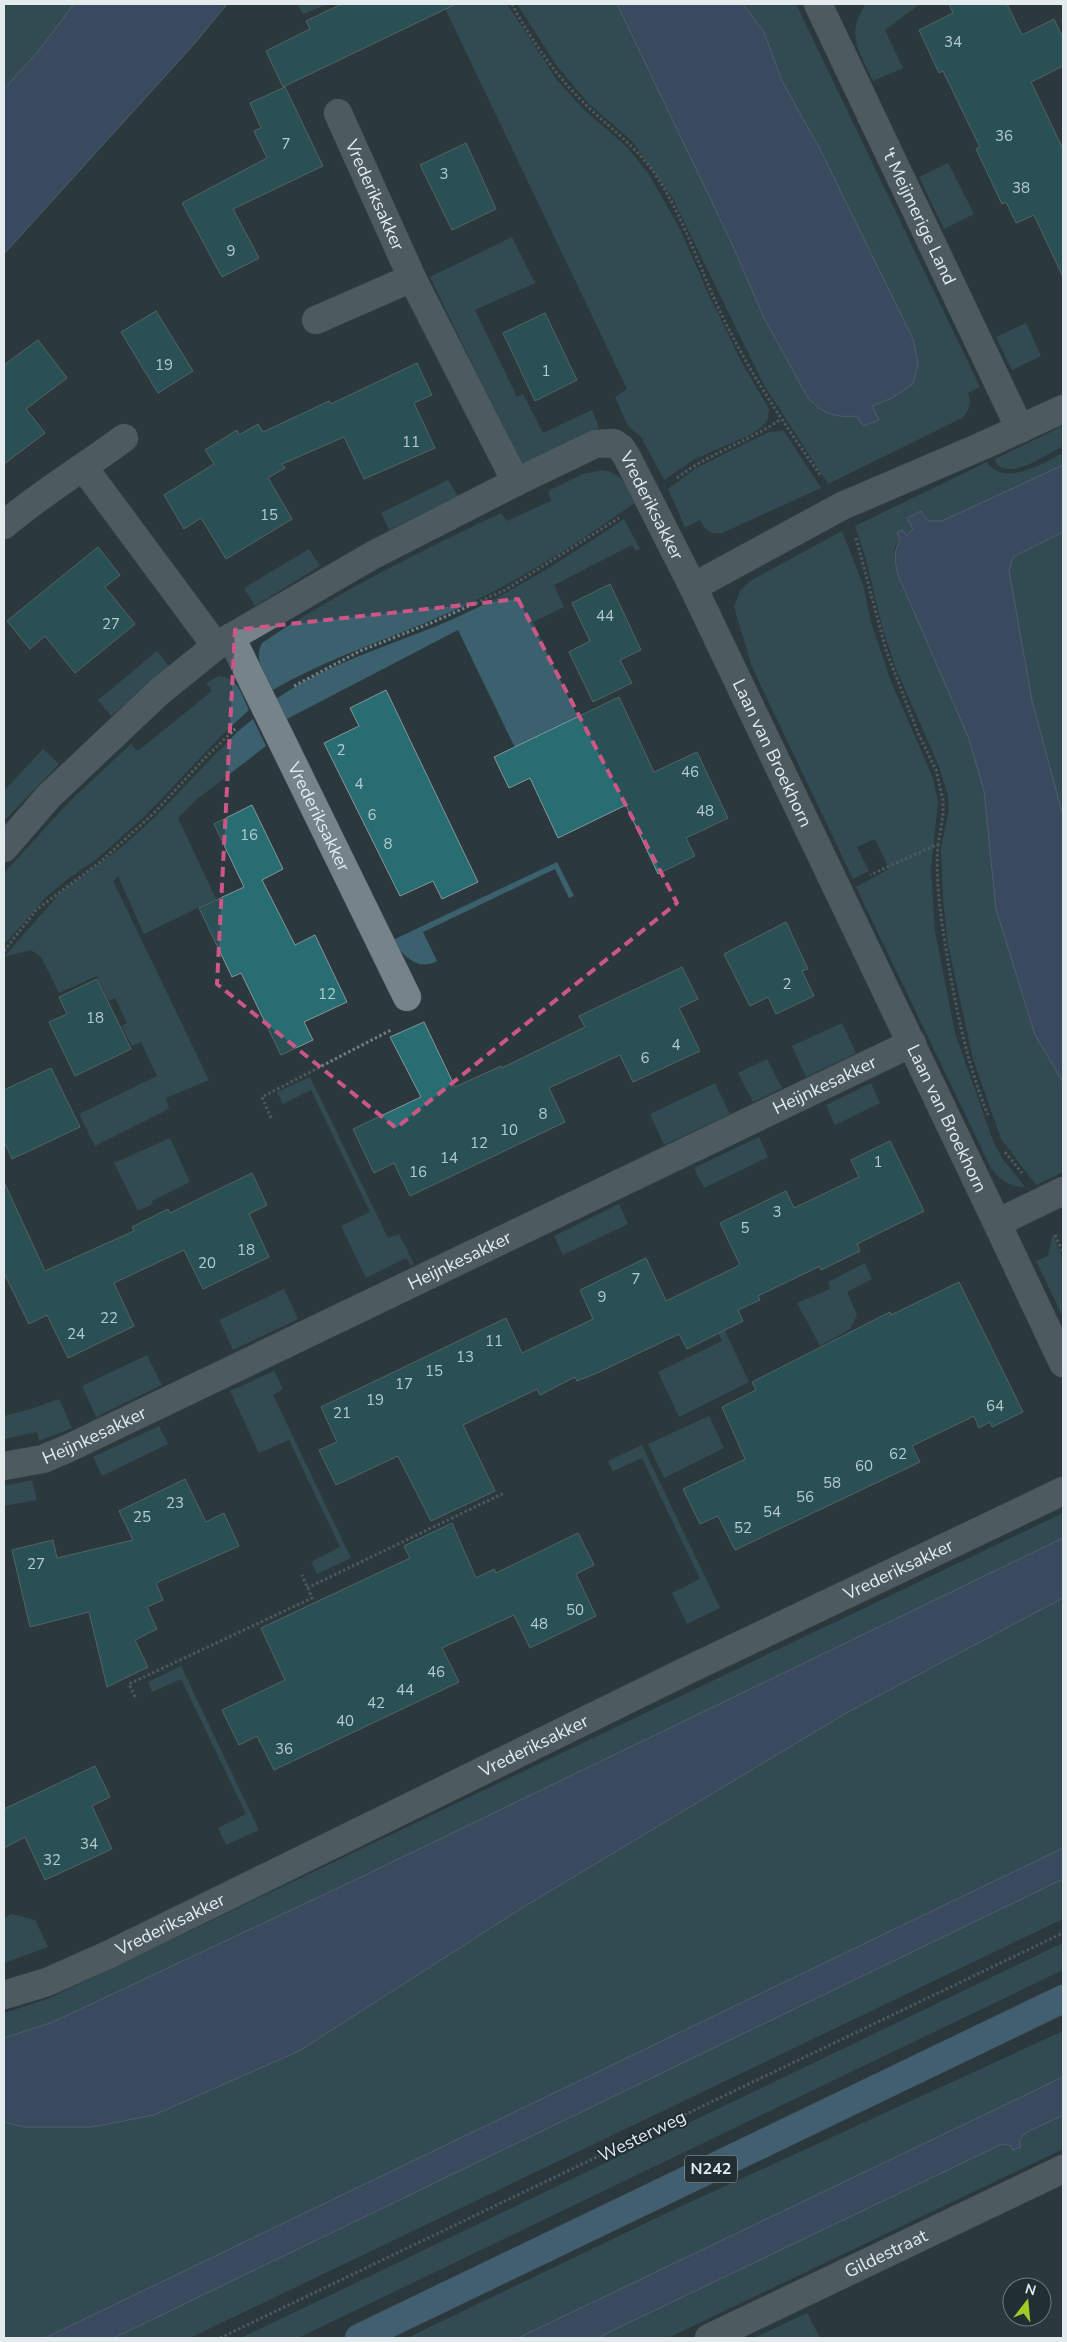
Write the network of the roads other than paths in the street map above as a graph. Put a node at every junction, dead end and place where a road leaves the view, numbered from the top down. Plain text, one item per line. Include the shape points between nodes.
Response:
1 (824, 6) edge
2 (338, 112) dead end
3 (412, 278) junction
4 (316, 320) dead end
5 (1063, 409) edge
6 (1020, 429) junction
7 (124, 438) dead end
8 (84, 468) junction
9 (516, 482) junction
10 (4, 525) edge
11 (693, 587) junction
12 (224, 642) junction
13 (4, 848) edge
14 (407, 996) road end
15 (912, 1042) junction
16 (1052, 1197) edge
17 (997, 1223) junction
18 (1063, 1363) edge
19 (4, 1466) edge
20 (1063, 1490) edge
21 (4, 1995) edge
22 (1063, 1999) edge
23 (1063, 2169) edge
24 (359, 2338) edge
25 (709, 2338) edge

1 - 6 street, 't Meijmerige Land
2 - 3 street, Vrederiksakker
3 - 4 street
3 - 9 street, Vrederiksakker
5 - 6 street
6 - 11 street via 842,506
7 - 8 street
8 - 10 street via 26,506
8 - 12 street, Vrederiksakker
9 - 11 street, Vrederiksakker via 595,444 614,443 627,457
9 - 12 street, Vrederiksakker via 373,555
11 - 15 street, Laan van Broekhorn
12 - 13 street, Vrederiksakker via 159,692 49,796
12 - 14 street, Vrederiksakker via 262,703
15 - 17 street, Laan van Broekhorn
15 - 19 street, Heijnkesakker via 69,1448 42,1459
16 - 17 street
17 - 18 street
20 - 21 street, Vrederiksakker via 110,1954 47,1982
22 - 24 main road, N242
23 - 25 street, Gildestraat

